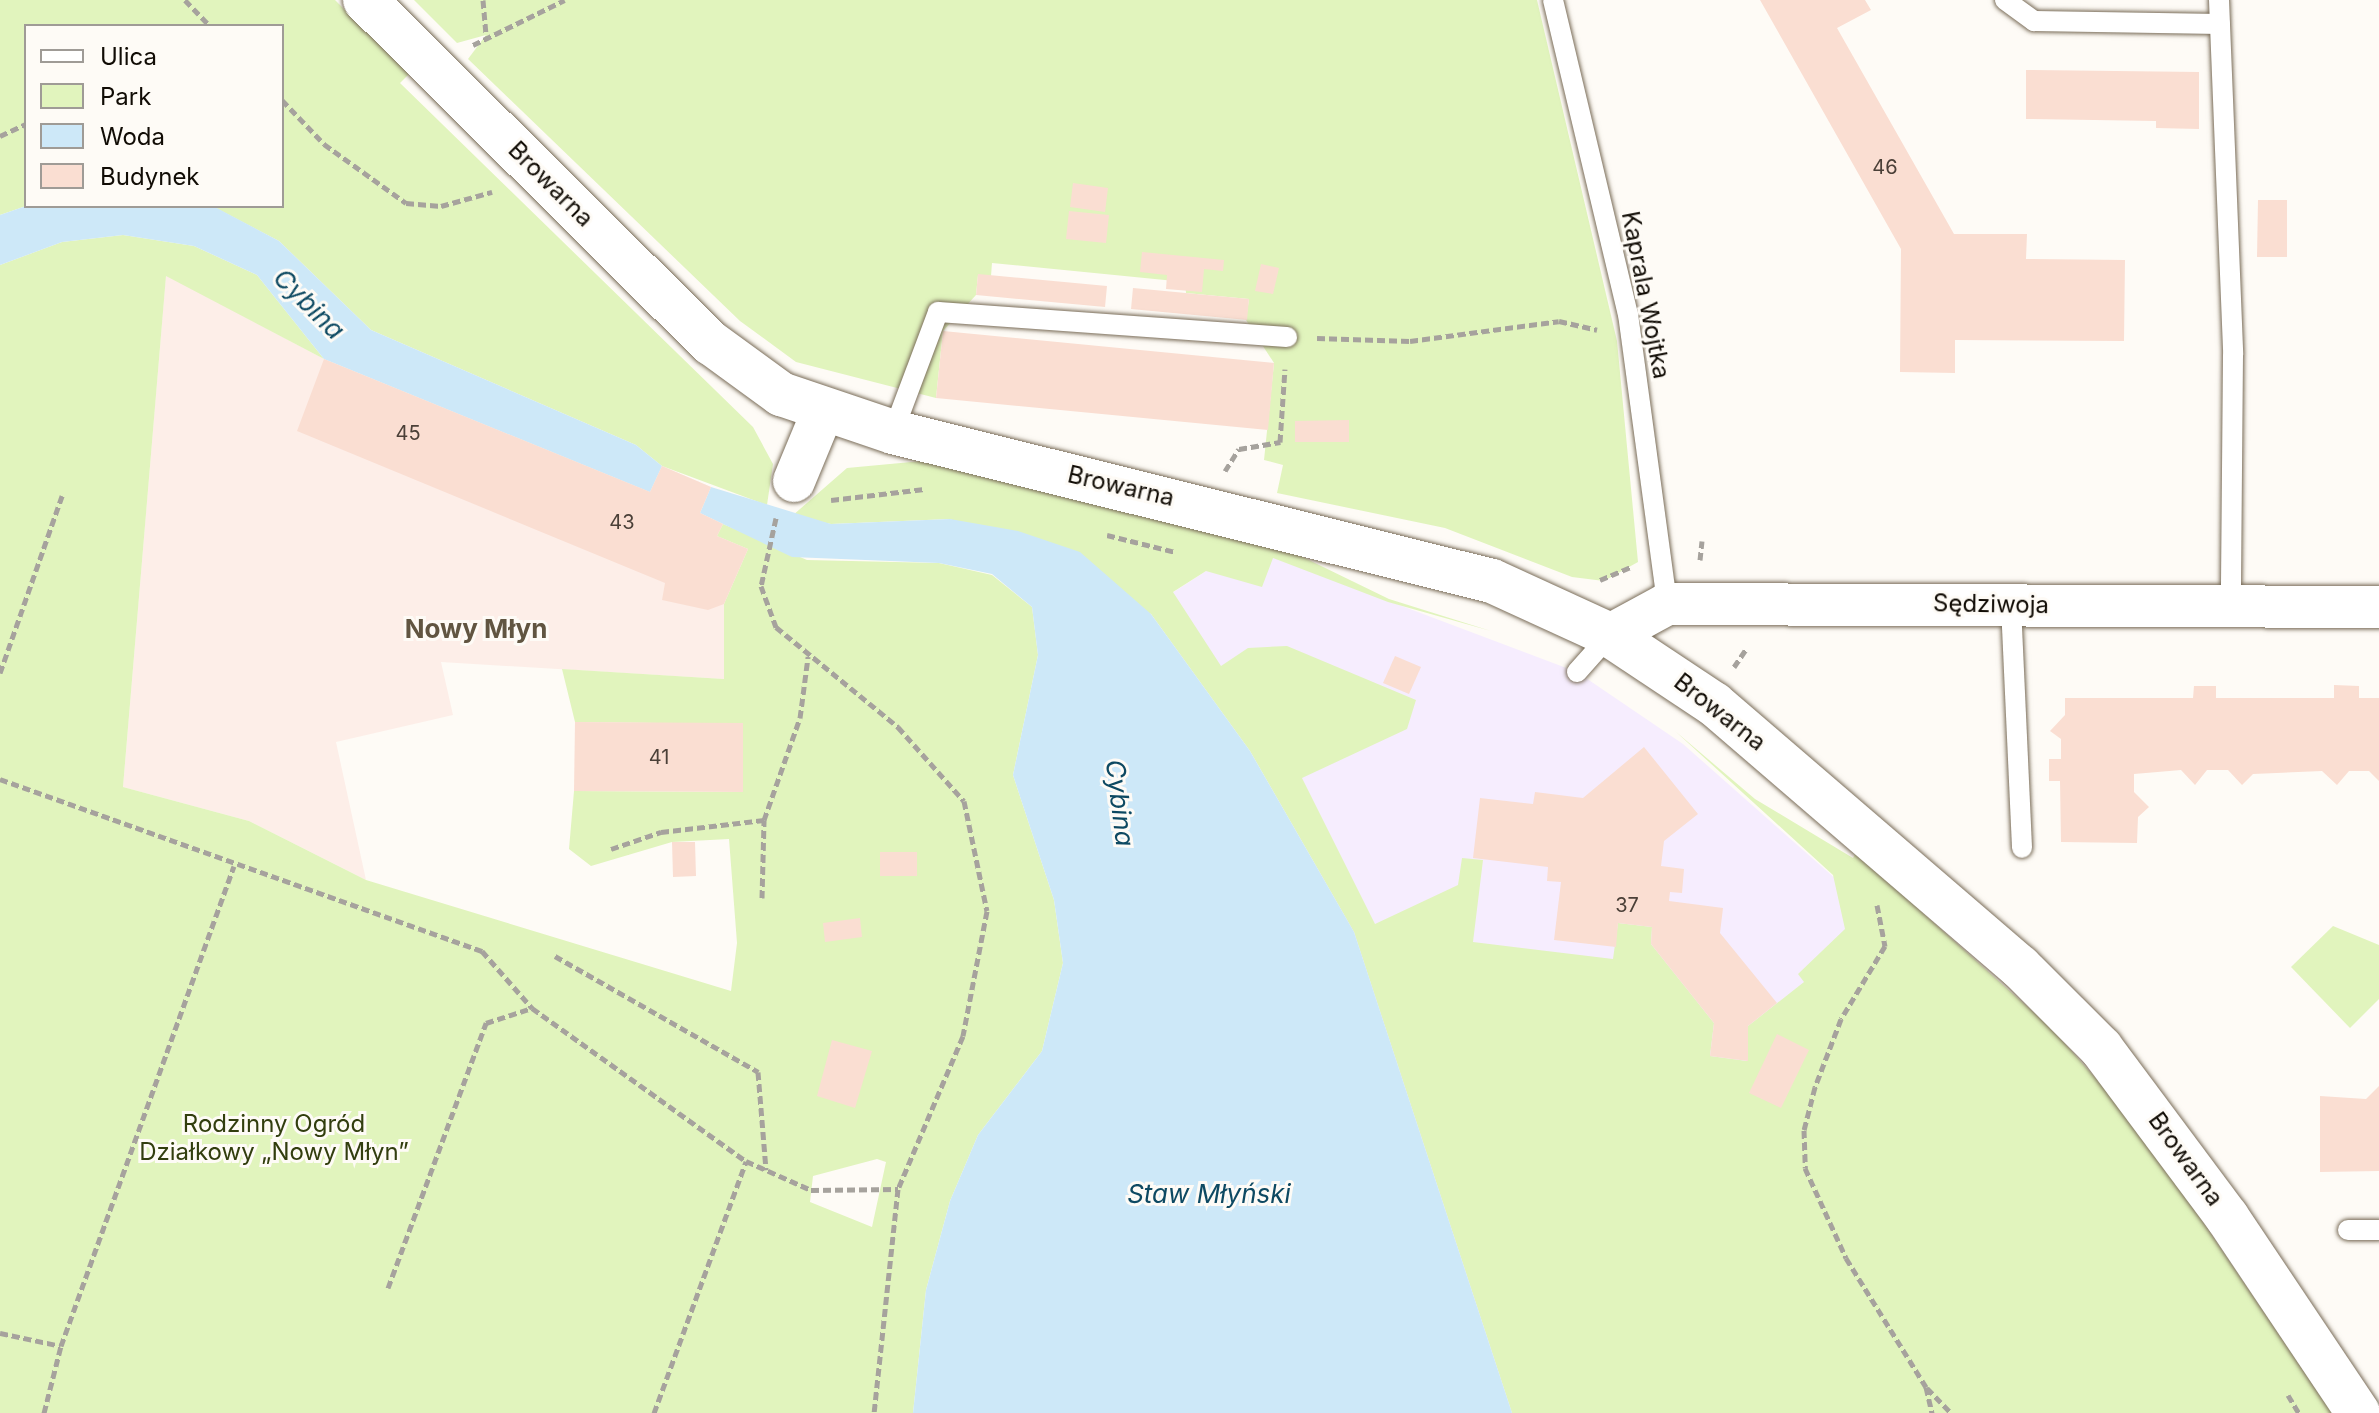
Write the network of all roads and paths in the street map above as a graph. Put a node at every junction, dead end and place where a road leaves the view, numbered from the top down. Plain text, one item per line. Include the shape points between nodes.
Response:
1 (185, 0) edge
2 (365, 0) edge
3 (483, 0) edge
4 (565, 0) edge
5 (1553, 0) edge
6 (2005, 0) edge
7 (2219, 0) edge
8 (208, 24) edge
9 (2220, 24) junction
10 (284, 102) edge
11 (24, 125) edge
12 (0, 136) edge
13 (502, 194) dead end
14 (1287, 337) junction
15 (1633, 349) junction
16 (823, 411) junction
17 (893, 432) junction
18 (939, 489) dead end
19 (62, 496) dead end
20 (787, 496) junction
21 (1217, 509) junction
22 (1102, 532) dead end
23 (1193, 553) dead end
24 (1667, 604) junction
25 (2011, 605) junction
26 (2379, 607) edge
27 (2231, 608) junction
28 (1610, 635) junction
29 (808, 656) junction
30 (1577, 672) dead end
31 (0, 673) edge
32 (0, 779) edge
33 (764, 820) junction
34 (2022, 848) dead end
35 (611, 849) dead end
36 (234, 866) junction
37 (1865, 892) dead end
38 (762, 898) dead end
39 (1876, 903) junction
40 (1889, 910) dead end
41 (555, 956) dead end
42 (532, 1008) junction
43 (746, 1161) junction
44 (766, 1170) junction
45 (898, 1189) junction
46 (2348, 1230) dead end
47 (2379, 1230) edge
48 (388, 1288) dead end
49 (0, 1333) edge
50 (61, 1346) junction
51 (1926, 1387) junction
52 (2283, 1387) dead end
53 (44, 1413) edge
54 (654, 1413) edge
55 (874, 1413) edge
56 (1932, 1413) edge
57 (1951, 1413) edge
58 (2299, 1413) edge
59 (2358, 1413) edge

1 - 8 path
2 - 16 street, Browarna via 711,343 781,394
3 - 4 path via 486,36
5 - 15 lane, Kaprala Wojtka
6 - 9 lane via 2034,21
7 - 9 lane
9 - 27 lane via 2233,355
10 - 13 path via 324,144 406,203 441,206 488,191
11 - 12 path
14 - 15 path via 1410,341 1559,321
14 - 17 lane via 938,312
14 - 21 path via 1280,442 1239,449 1226,464
15 - 24 lane, Kaprala Wojtka
16 - 17 street, Browarna
16 - 20 street
17 - 21 street, Browarna
18 - 20 path via 830,500
19 - 31 path
20 - 29 path via 766,542 761,586 776,627
21 - 28 street, Browarna via 1443,565
22 - 23 path
24 - 25 street, Sędziwoja
24 - 28 street, Sędziwoja
25 - 27 street, Sędziwoja
25 - 34 lane
26 - 27 street, Sędziwoja
28 - 30 lane
28 - 59 street, Browarna via 1714,704 2071,1017 2137,1091
29 - 33 path via 800,718
29 - 45 path via 898,727 964,801 987,911 963,1036
32 - 36 path
33 - 35 path via 661,832
33 - 38 path
36 - 42 path via 482,951
36 - 50 path
37 - 39 path
39 - 40 path
39 - 51 path via 1885,946 1841,1019 1815,1087 1804,1130 1805,1168 1846,1258
41 - 44 path via 758,1072
42 - 43 path
42 - 48 path via 486,1023
43 - 44 path
43 - 54 path
44 - 45 path via 811,1190
45 - 55 path
46 - 47 lane
49 - 50 path
50 - 53 path
51 - 56 path
51 - 57 path
52 - 58 path

